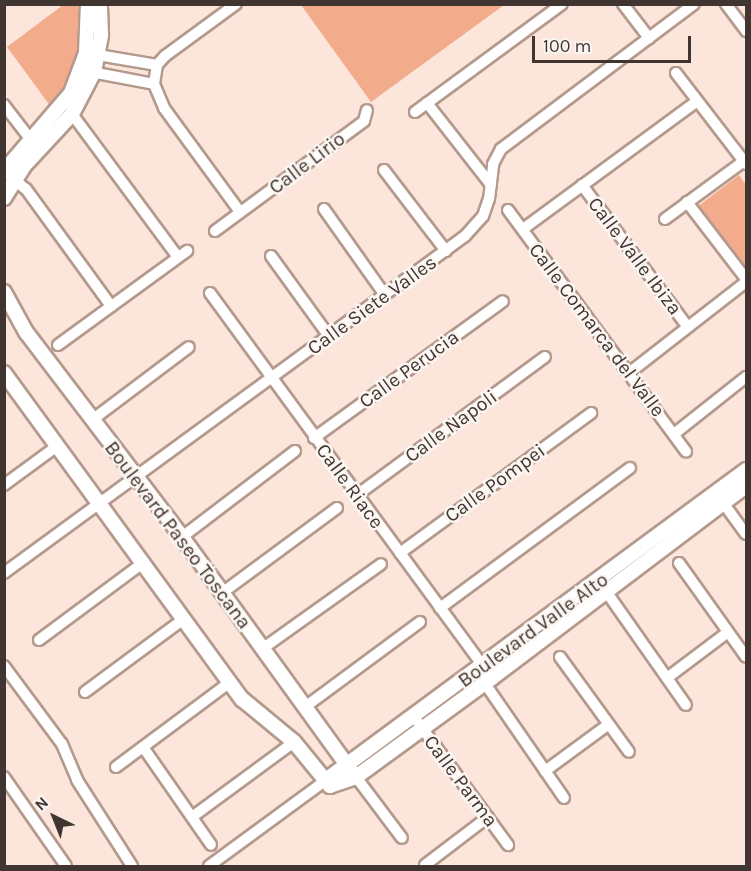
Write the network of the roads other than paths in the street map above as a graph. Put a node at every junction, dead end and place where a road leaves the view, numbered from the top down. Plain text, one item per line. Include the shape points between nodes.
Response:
1 (88, 4) edge
2 (100, 4) edge
3 (236, 4) edge
4 (562, 4) edge
5 (623, 4) edge
6 (694, 4) edge
7 (726, 4) edge
8 (747, 31) edge
9 (649, 38) junction
10 (92, 54) junction
11 (157, 65) junction
12 (87, 71) junction
13 (676, 73) dead end
14 (154, 84) junction
15 (697, 101) junction
16 (428, 103) junction
17 (4, 105) edge
18 (367, 110) dead end
19 (415, 112) dead end
20 (72, 114) junction
21 (35, 146) junction
22 (745, 162) edge
23 (384, 170) dead end
24 (8, 174) edge
25 (491, 185) junction
26 (582, 185) junction
27 (4, 198) edge
28 (687, 202) junction
29 (324, 209) dead end
30 (508, 210) dead end
31 (240, 212) junction
32 (665, 219) dead end
33 (523, 230) junction
34 (215, 231) dead end
35 (446, 251) junction
36 (271, 256) dead end
37 (747, 280) edge
38 (4, 292) edge
39 (210, 293) dead end
40 (385, 295) junction
41 (503, 301) dead end
42 (111, 306) junction
43 (688, 327) junction
44 (329, 336) junction
45 (58, 345) dead end
46 (189, 347) dead end
47 (545, 357) dead end
48 (629, 373) junction
49 (4, 374) edge
50 (747, 377) edge
51 (271, 378) junction
52 (9, 390) edge
53 (591, 413) dead end
54 (92, 420) junction
55 (674, 434) junction
56 (314, 438) junction
57 (57, 446) junction
58 (295, 451) dead end
59 (686, 451) dead end
60 (630, 468) dead end
61 (747, 470) edge
62 (136, 477) junction
63 (4, 485) edge
64 (747, 486) edge
65 (357, 495) junction
66 (100, 503) junction
67 (724, 504) junction
68 (338, 508) dead end
69 (747, 534) edge
70 (182, 537) junction
71 (400, 554) junction
72 (144, 562) junction
73 (679, 563) dead end
74 (381, 564) dead end
75 (4, 573) edge
76 (603, 587) junction
77 (222, 593) junction
78 (440, 608) junction
79 (185, 618) junction
80 (420, 622) dead end
81 (728, 632) junction
82 (39, 640) dead end
83 (262, 649) junction
84 (560, 657) dead end
85 (747, 657) edge
86 (4, 666) edge
87 (484, 675) junction
88 (667, 678) junction
89 (230, 682) junction
90 (86, 692) dead end
91 (686, 705) dead end
92 (305, 707) junction
93 (418, 723) junction
94 (609, 724) junction
95 (294, 742) junction
96 (143, 747) junction
97 (629, 752) dead end
98 (347, 764) junction
99 (116, 767) dead end
100 (545, 771) junction
101 (4, 777) edge
102 (356, 777) junction
103 (324, 784) junction
104 (564, 798) dead end
105 (192, 817) junction
106 (488, 817) junction
107 (402, 838) dead end
108 (211, 844) dead end
109 (508, 844) dead end
110 (425, 865) dead end
111 (66, 867) edge
112 (132, 867) edge
113 (209, 867) edge

1 - 10 street
2 - 10 street
3 - 11 street
4 - 16 street
5 - 9 street
6 - 9 street, Calle Siete Valles
7 - 8 street
9 - 25 street, Calle Siete Valles via 501,149 493,164
10 - 11 street
10 - 12 street
11 - 14 street
12 - 14 street
12 - 20 street
12 - 21 street
13 - 15 street
14 - 31 street via 164,108
15 - 22 street
15 - 26 street
16 - 19 street
16 - 25 street
17 - 21 street
18 - 31 street, Calle Lirio via 364,121
20 - 21 street
20 - 42 street via 182,254
21 - 24 street
22 - 28 street
23 - 35 street
24 - 27 street
24 - 42 street
25 - 35 street, Calle Siete Valles via 479,222
26 - 33 street
26 - 43 street, Calle Valle Ibiza
28 - 32 street
28 - 37 street
29 - 40 street
30 - 33 street, Calle Comarca del Valle
31 - 34 street, Calle Lirio
33 - 48 street, Calle Comarca del Valle
35 - 40 street, Calle Siete Valles
36 - 44 street
37 - 43 street
38 - 54 street, Boulevard Paseo Toscana via 17,318
39 - 51 street, Calle Riace
40 - 44 street, Calle Siete Valles
41 - 56 street, Calle Perucia
42 - 45 street
43 - 48 street
44 - 51 street, Calle Siete Valles
46 - 54 street
47 - 65 street, Calle Napoli
48 - 55 street, Calle Comarca del Valle
49 - 52 street
50 - 55 street
51 - 56 street, Calle Riace
51 - 62 street, Calle Siete Valles
52 - 57 street
53 - 71 street, Calle Pompei
54 - 62 street, Boulevard Paseo Toscana
55 - 59 street, Calle Comarca del Valle
56 - 65 street, Calle Riace
57 - 63 street
57 - 66 street
58 - 70 street
60 - 78 street
61 - 76 street, Boulevard Valle Alto
62 - 66 street, Calle Siete Valles
62 - 70 street, Boulevard Paseo Toscana
64 - 67 street, Boulevard Valle Alto
65 - 71 street, Calle Riace
66 - 72 street
66 - 75 street, Calle Siete Valles
67 - 69 street
67 - 76 street, Boulevard Valle Alto
68 - 77 street
70 - 77 street, Boulevard Paseo Toscana
71 - 78 street, Calle Riace
72 - 79 street
72 - 82 street
73 - 81 street
74 - 83 street
76 - 87 street, Boulevard Valle Alto
76 - 88 street
77 - 83 street, Boulevard Paseo Toscana
78 - 87 street, Calle Riace
79 - 89 street
79 - 90 street
80 - 92 street
81 - 85 street
81 - 88 street
83 - 92 street, Boulevard Paseo Toscana
84 - 94 street
86 - 112 street via 62,744 77,780
87 - 93 street, Boulevard Valle Alto
87 - 100 street, Calle Riace
88 - 91 street
89 - 95 street via 256,712
89 - 96 street
92 - 98 street, Boulevard Paseo Toscana
93 - 98 street, Boulevard Valle Alto
93 - 102 street, Boulevard Valle Alto
93 - 106 street, Calle Parma
94 - 97 street
94 - 100 street
95 - 103 street
95 - 105 street
96 - 99 street
96 - 105 street
98 - 102 street, Boulevard Paseo Toscana
98 - 103 street, Boulevard Valle Alto
100 - 104 street, Calle Riace
101 - 111 street
102 - 103 street, Boulevard Valle Alto
102 - 107 street
103 - 113 street, Boulevard Valle Alto
105 - 108 street
106 - 109 street, Calle Parma
106 - 110 street

